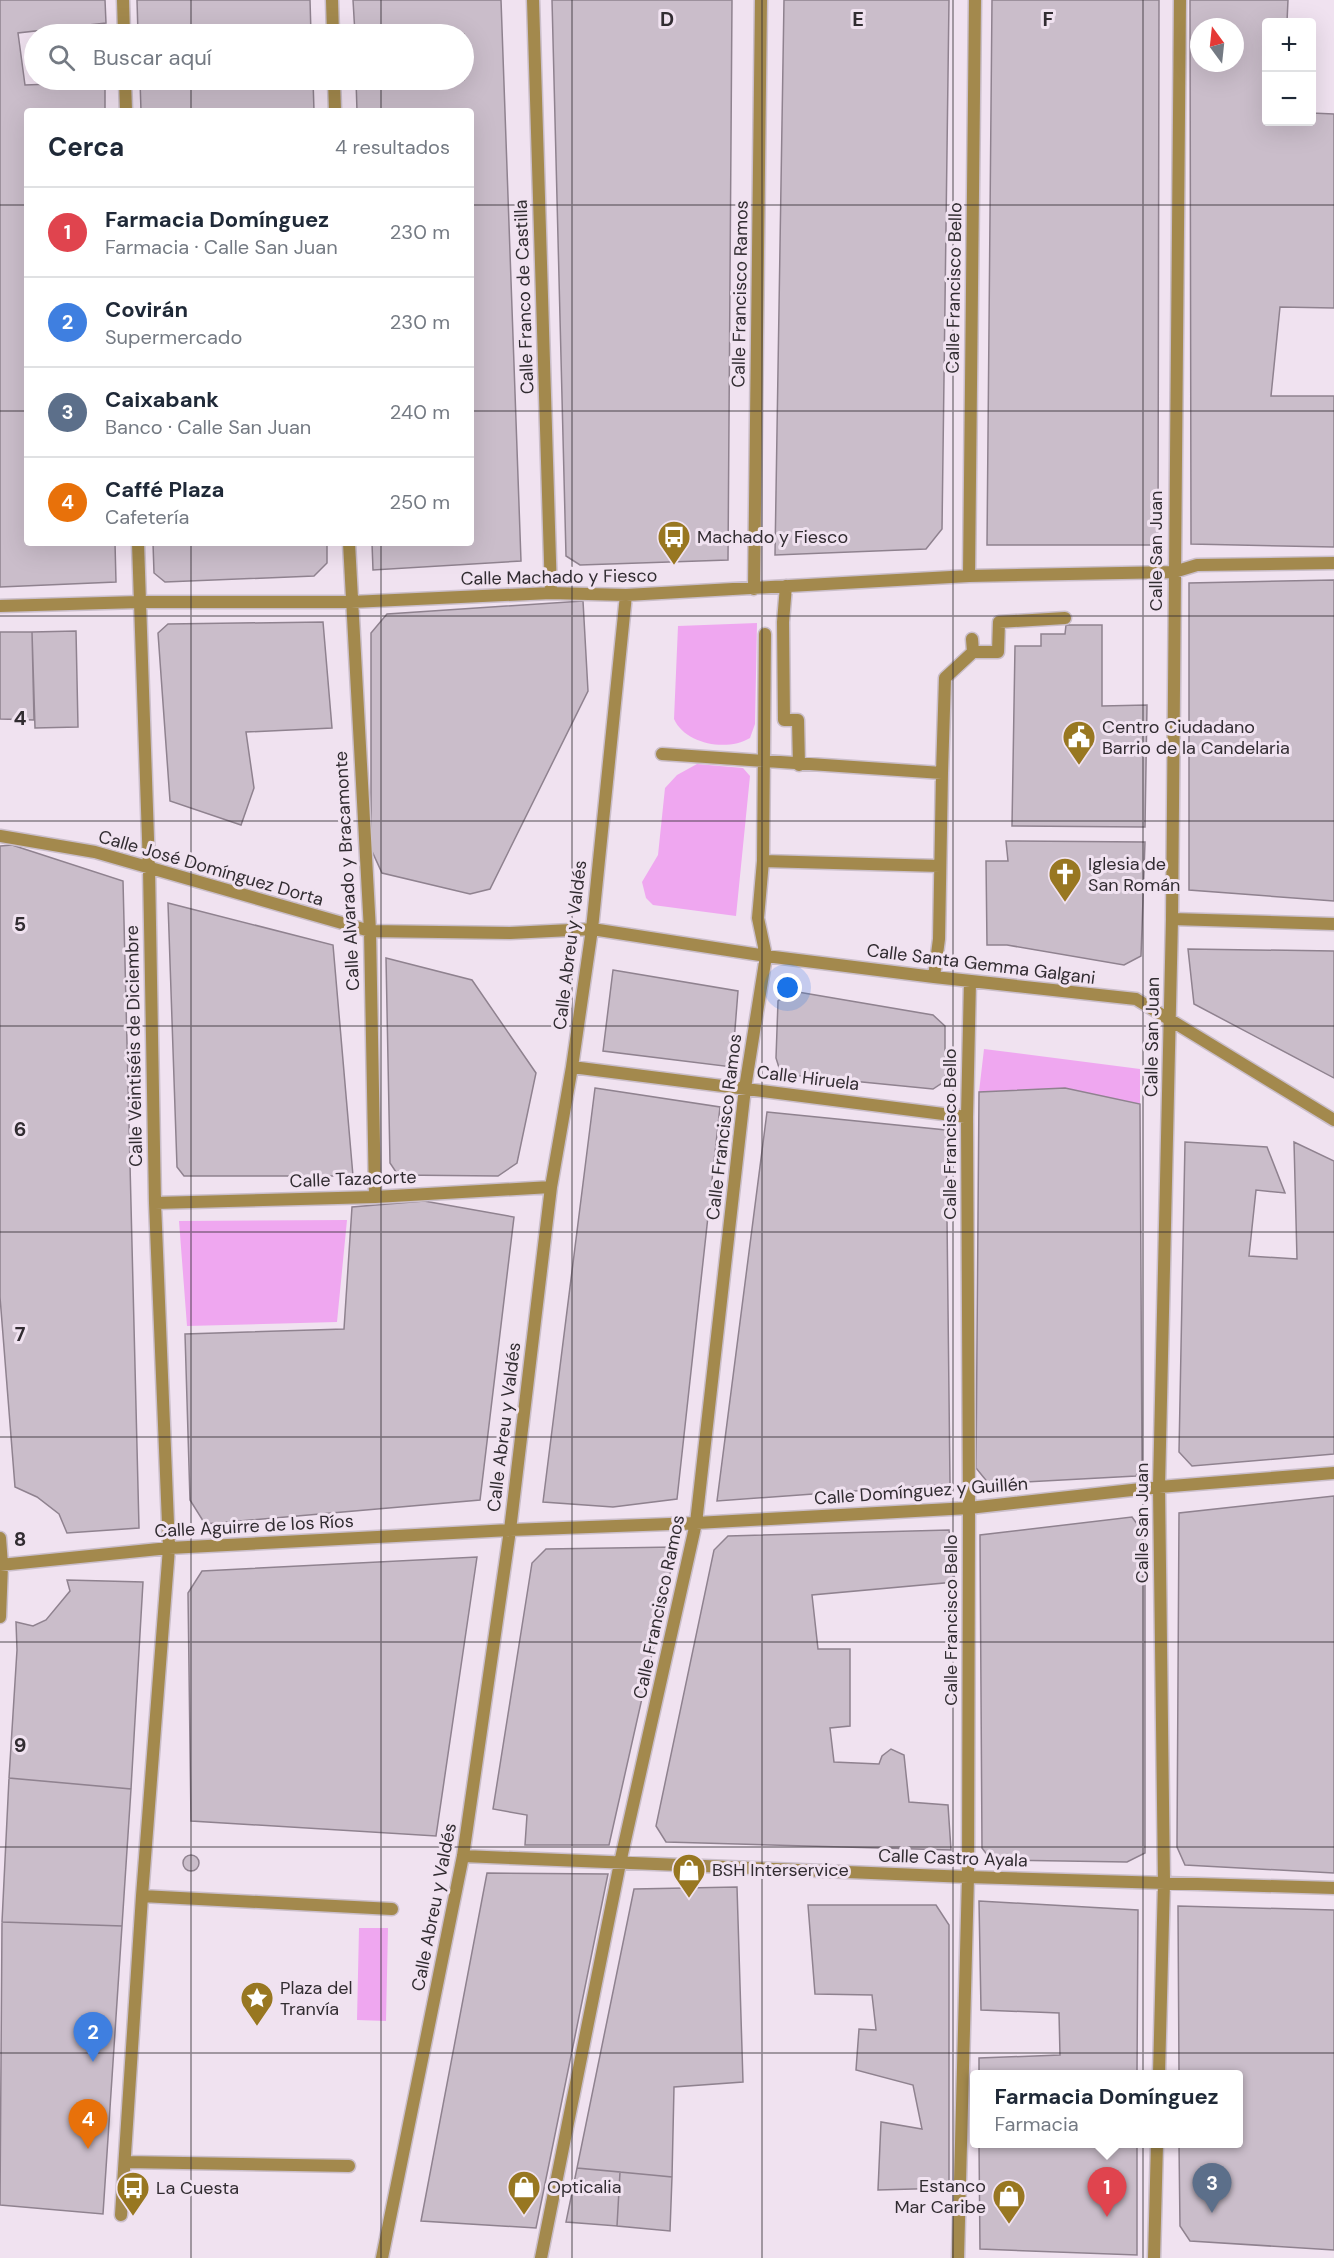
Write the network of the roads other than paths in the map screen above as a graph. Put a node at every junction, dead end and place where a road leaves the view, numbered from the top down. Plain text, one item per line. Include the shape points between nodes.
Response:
1 (123, 0) edge
2 (332, 0) edge
3 (533, 0) edge
4 (761, 0) edge
5 (975, 0) edge
6 (1180, 0) edge
7 (124, 24) edge
8 (333, 24) edge
9 (125, 90) edge
10 (334, 90) edge
11 (126, 108) edge
12 (335, 108) edge
13 (138, 546) edge
14 (349, 546) edge
15 (1334, 563) edge
16 (1174, 572) junction
17 (969, 576) junction
18 (786, 586) junction
19 (754, 588) junction
20 (550, 593) junction
21 (626, 595) junction
22 (139, 602) junction
23 (351, 602) junction
24 (0, 606) edge
25 (1065, 618) dead end
26 (765, 634) dead end
27 (662, 754) dead end
28 (763, 760) junction
29 (799, 765) junction
30 (942, 773) junction
31 (0, 836) edge
32 (763, 861) junction
33 (940, 866) junction
34 (149, 868) junction
35 (1172, 919) junction
36 (1334, 924) edge
37 (592, 928) junction
38 (370, 931) junction
39 (766, 956) junction
40 (934, 977) junction
41 (970, 981) junction
42 (1170, 1021) junction
43 (572, 1067) junction
44 (745, 1088) junction
45 (967, 1117) junction
46 (1334, 1120) edge
47 (551, 1187) junction
48 (375, 1197) junction
49 (155, 1203) junction
50 (1334, 1473) edge
51 (1159, 1487) junction
52 (969, 1508) junction
53 (696, 1523) junction
54 (510, 1530) junction
55 (0, 1538) edge
56 (169, 1548) junction
57 (1, 1565) edge
58 (0, 1617) edge
59 (463, 1856) junction
60 (620, 1863) junction
61 (968, 1877) junction
62 (1164, 1881) junction
63 (1334, 1888) edge
64 (142, 1896) junction
65 (392, 1909) dead end
66 (1159, 2070) edge
67 (1157, 2148) edge
68 (126, 2162) junction
69 (349, 2166) dead end
70 (122, 2215) dead end
71 (382, 2258) edge
72 (541, 2258) edge
73 (958, 2258) edge
74 (1154, 2258) edge

1 - 7 street
2 - 8 street
3 - 20 street, Calle Franco de Castilla
4 - 19 street, Calle Francisco Ramos
5 - 17 street, Calle Francisco Bello
6 - 16 street, Calle San Juan
9 - 11 street
10 - 12 street
13 - 22 street, Calle Veintiséis de Diciembre
14 - 23 street, Calle Alvarado y Bracamonte
15 - 16 street, Calle Machado y Fiesco via 1197,565
16 - 17 street, Calle Machado y Fiesco
16 - 35 street, Calle San Juan
17 - 18 street, Calle Machado y Fiesco
18 - 19 street, Calle Machado y Fiesco
18 - 29 street via 784,720 798,720
19 - 21 street, Calle Machado y Fiesco
20 - 21 street, Calle Machado y Fiesco
20 - 23 street, Calle Machado y Fiesco
21 - 37 street, Calle Abreu y Valdés
22 - 23 street, Calle Machado y Fiesco
22 - 24 street, Calle Machado y Fiesco
22 - 34 street, Calle Veintiséis de Diciembre
23 - 38 street, Calle Alvarado y Bracamonte
25 - 30 street via 999,622 998,652 973,646 945,678
26 - 28 street
27 - 28 street
28 - 29 street
28 - 32 street
29 - 30 street
30 - 33 street
31 - 34 street, Calle José Domínguez Dorta via 95,852
32 - 33 street
32 - 39 street via 758,918
33 - 40 street
34 - 38 street, Calle José Domínguez Dorta
34 - 49 street, Calle Veintiséis de Diciembre
35 - 36 street
35 - 42 street, Calle San Juan
37 - 38 street, Calle José Domínguez Dorta via 510,933
37 - 39 street, Calle Santa Gemma Galgani
37 - 43 street, Calle Abreu y Valdés
38 - 48 street, Calle Alvarado y Bracamonte
39 - 40 street, Calle Santa Gemma Galgani
39 - 44 street, Calle Francisco Ramos
40 - 41 street, Calle Santa Gemma Galgani
41 - 42 street, Calle Santa Gemma Galgani via 1137,999
41 - 45 street, Calle Francisco Bello
42 - 46 street, Calle Santa Gemma Galgani
42 - 51 street, Calle San Juan
43 - 44 street, Calle Hiruela
43 - 47 street, Calle Abreu y Valdés
44 - 45 street, Calle Hiruela
44 - 53 street, Calle Francisco Ramos
45 - 52 street, Calle Francisco Bello
47 - 48 street, Calle Tazacorte
47 - 54 street, Calle Abreu y Valdés
48 - 49 street, Calle Tazacorte
49 - 56 street, Calle Veintiséis de Diciembre
50 - 51 street, Calle Domínguez y Guillén
51 - 52 street, Calle Domínguez y Guillén
51 - 62 street, Calle San Juan
52 - 53 street, Calle Domínguez y Guillén
52 - 61 street, Calle Francisco Bello
53 - 54 street, Calle Domínguez y Guillén
53 - 60 street, Calle Francisco Ramos
54 - 56 street, Calle Aguirre de los Ríos
54 - 59 street, Calle Abreu y Valdés
55 - 57 street
56 - 57 street, Calle Aguirre de los Ríos
56 - 64 street, Calle Veintiséis de Diciembre
57 - 58 street
59 - 60 street, Calle Castro Ayala
59 - 71 street, Calle Abreu y Valdés
60 - 61 street, Calle Castro Ayala
60 - 72 street, Calle Francisco Ramos
61 - 62 street, Calle Castro Ayala
61 - 73 street, Calle Francisco Bello
62 - 63 street, Calle Castro Ayala
62 - 66 street, Calle San Juan
64 - 65 street
64 - 68 street, Calle Veintiséis de Diciembre
67 - 74 street
68 - 69 street
68 - 70 street, Calle Veintiséis de Diciembre

